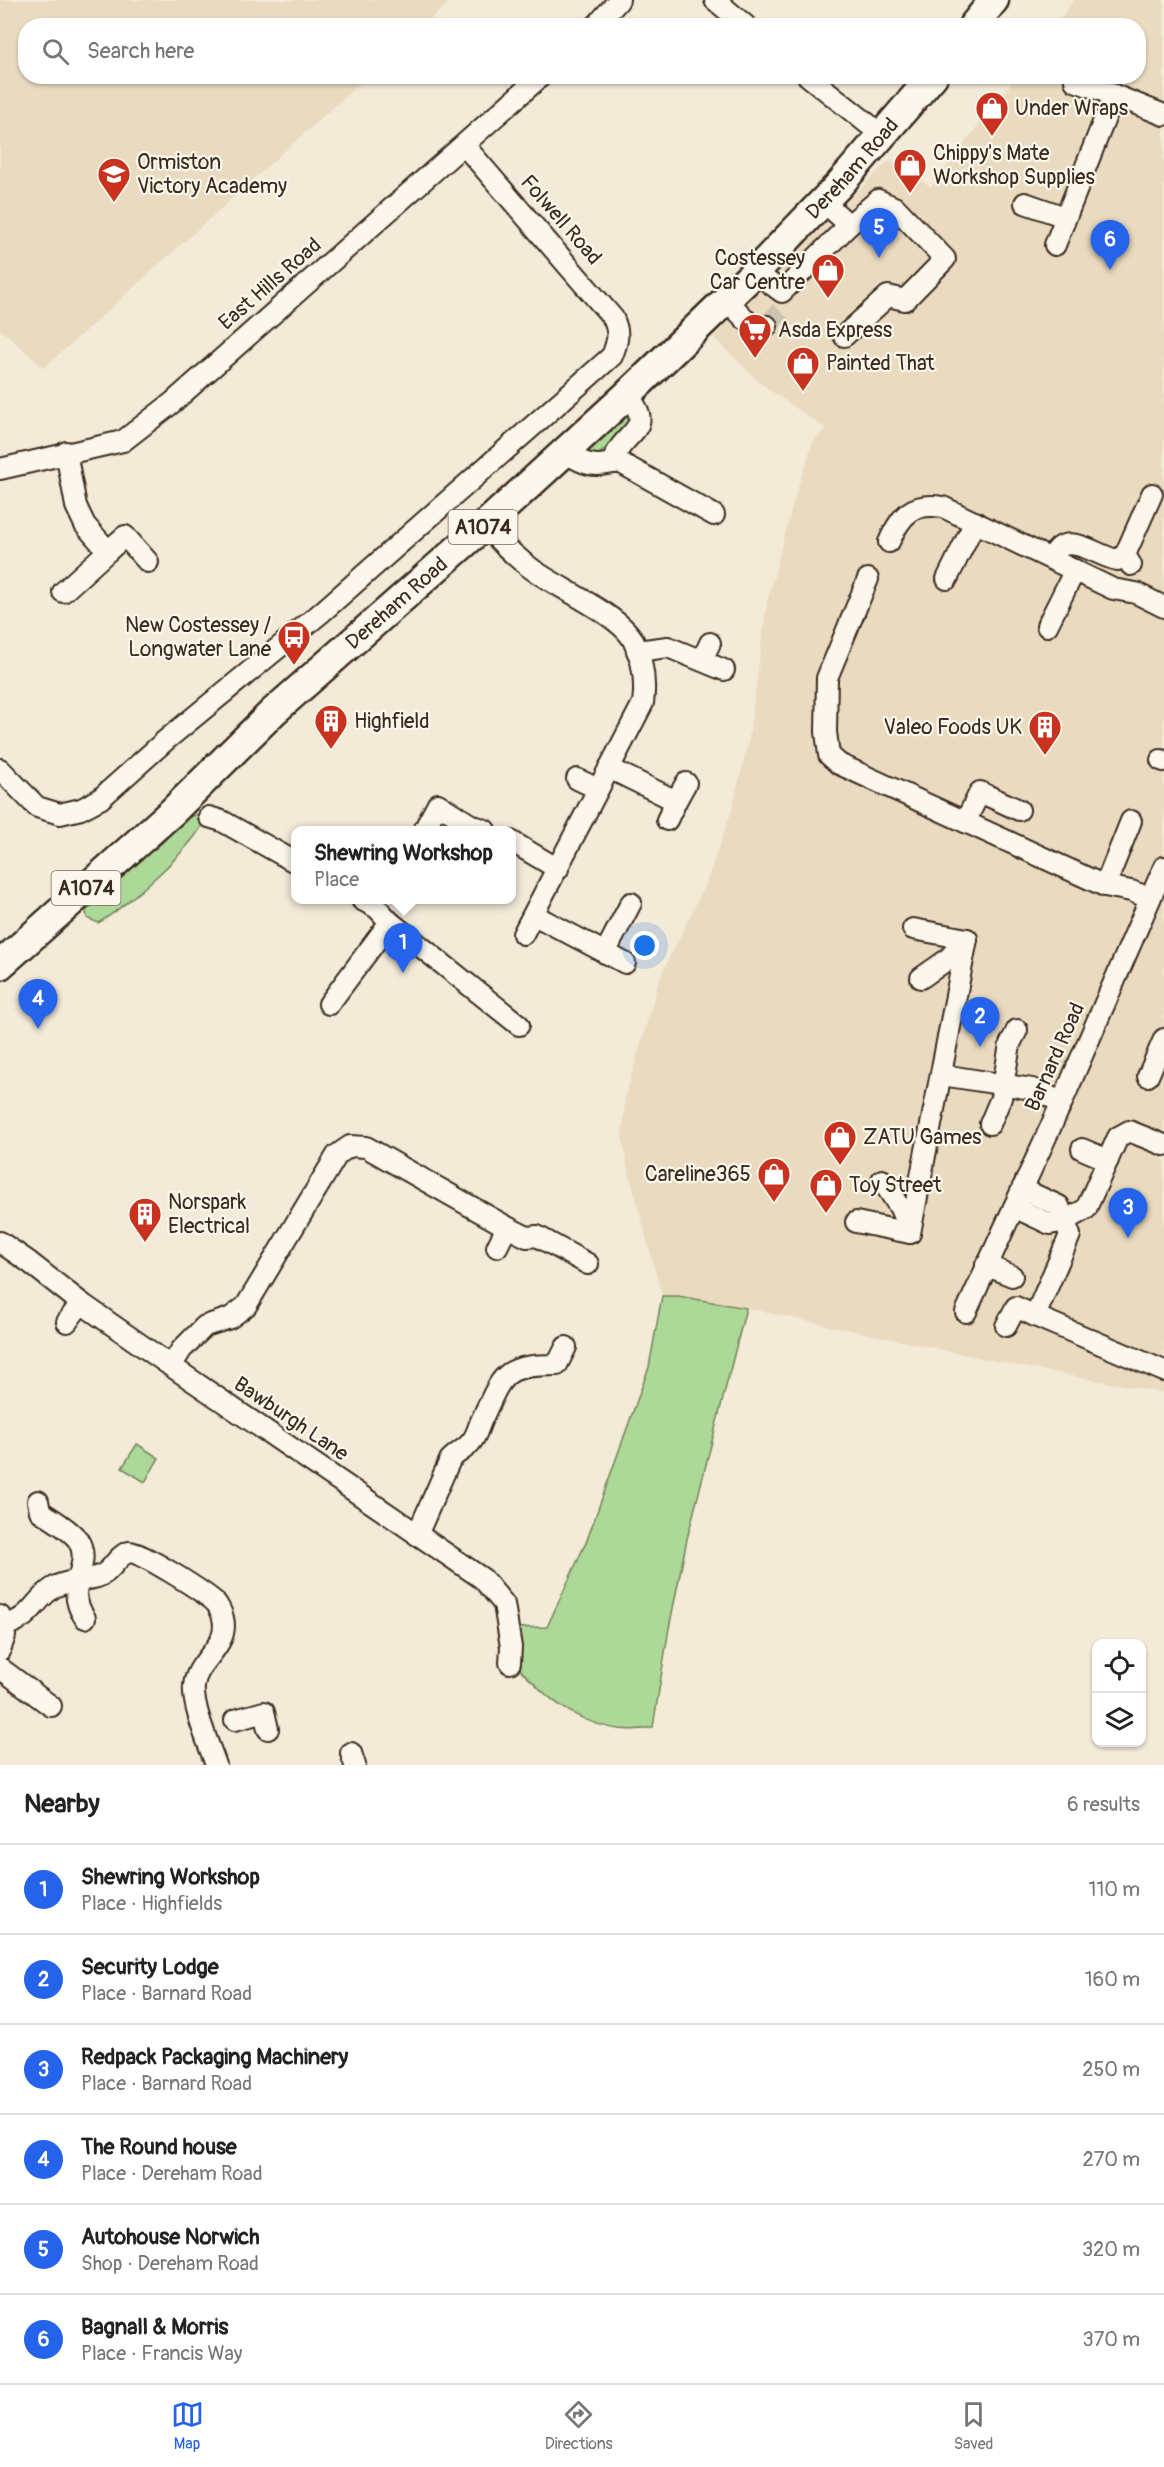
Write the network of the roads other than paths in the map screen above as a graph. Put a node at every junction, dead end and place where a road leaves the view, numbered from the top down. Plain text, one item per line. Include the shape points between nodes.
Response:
1 (619, 0) edge
2 (715, 0) edge
3 (994, 0) edge
4 (603, 18) edge
5 (736, 18) edge
6 (980, 18) edge
7 (532, 84) edge
8 (818, 84) edge
9 (926, 84) edge
10 (1083, 84) edge
11 (1114, 95) junction
12 (1164, 115) edge
13 (883, 136) junction
14 (464, 145) junction
15 (823, 201) junction
16 (1025, 203) dead end
17 (1065, 217) junction
18 (849, 225) junction
19 (1055, 245) dead end
20 (755, 272) junction
21 (727, 300) junction
22 (756, 325) dead end
23 (618, 329) joint
24 (844, 336) dead end
25 (627, 395) junction
26 (66, 452) junction
27 (565, 452) junction
28 (613, 462) junction
29 (0, 469) edge
30 (1152, 494) dead end
31 (714, 515) dead end
32 (975, 522) junction
33 (485, 525) junction
34 (889, 542) dead end
35 (108, 551) junction
36 (1050, 558) junction
37 (147, 562) dead end
38 (1075, 570) junction
39 (868, 579) dead end
40 (947, 579) dead end
41 (63, 592) dead end
42 (1164, 607) edge
43 (1047, 626) dead end
44 (637, 651) junction
45 (724, 670) dead end
46 (609, 768) junction
47 (577, 779) dead end
48 (4, 780) edge
49 (686, 783) dead end
50 (598, 789) junction
51 (676, 801) junction
52 (1019, 810) dead end
53 (209, 817) dead end
54 (667, 820) dead end
55 (1131, 821) dead end
56 (965, 822) junction
57 (427, 826) edge
58 (473, 826) edge
59 (516, 844) edge
60 (291, 860) edge
61 (1164, 867) edge
62 (558, 869) junction
63 (1105, 886) junction
64 (1156, 892) edge
65 (630, 903) dead end
66 (370, 904) edge
67 (534, 915) junction
68 (390, 922) junction
69 (913, 929) dead end
70 (523, 934) dead end
71 (967, 939) junction
72 (605, 952) junction
73 (625, 963) dead end
74 (0, 964) edge
75 (921, 978) dead end
76 (329, 1004) dead end
77 (519, 1025) dead end
78 (1017, 1030) dead end
79 (1164, 1039) edge
80 (942, 1075) junction
81 (1148, 1076) dead end
82 (1005, 1085) junction
83 (1062, 1102) junction
84 (990, 1124) dead end
85 (1164, 1145) edge
86 (1082, 1149) dead end
87 (1108, 1160) junction
88 (882, 1180) dead end
89 (1022, 1189) junction
90 (1014, 1208) junction
91 (1064, 1221) junction
92 (856, 1222) dead end
93 (507, 1227) junction
94 (910, 1233) junction
95 (0, 1242) edge
96 (497, 1247) dead end
97 (588, 1264) dead end
98 (986, 1265) junction
99 (1012, 1276) dead end
100 (81, 1304) junction
101 (966, 1312) dead end
102 (1035, 1316) junction
103 (67, 1322) dead end
104 (1006, 1326) dead end
105 (566, 1347) dead end
106 (171, 1366) junction
107 (1164, 1371) edge
108 (38, 1501) dead end
109 (417, 1535) junction
110 (77, 1582) junction
111 (85, 1618) dead end
112 (2, 1621) edge
113 (0, 1650) edge
114 (510, 1663) dead end
115 (0, 1668) edge
116 (51, 1706) dead end
117 (264, 1713) dead end
118 (203, 1728) junction
119 (216, 1765) edge

1 - 4 street
2 - 5 street
3 - 6 highway
7 - 14 street, East Hills Road
8 - 13 street
9 - 13 highway, Dereham Road / A1074
10 - 11 street
11 - 12 street
11 - 17 street
13 - 15 highway, Dereham Road / A1074
14 - 23 street, Folwell Road via 592,292
14 - 26 street, East Hills Road via 181,395 123,441
15 - 18 street
15 - 20 highway, Dereham Road / A1074
16 - 17 street
17 - 19 street
18 - 20 street via 783,300
18 - 24 street via 878,200 896,208 945,259 905,300 888,296
20 - 21 highway, Dereham Road / A1074
21 - 22 street
21 - 25 highway, Dereham Road / A1074
23 - 48 street, Dereham Road via 612,356 322,612 100,799 60,814 38,807
25 - 27 highway, Dereham Road / A1074
25 - 28 street via 641,418
26 - 29 street, East Hills Road
26 - 35 street via 76,506 85,525
27 - 28 street via 596,465
27 - 33 highway, Dereham Road / A1074
28 - 31 street via 637,470
30 - 36 street via 1129,560 1104,557 1072,543 1060,546
32 - 34 street via 943,507 917,507 904,516
32 - 36 street
32 - 40 street
33 - 44 street via 560,597 613,620 633,638
33 - 74 highway, Dereham Road / A1074 via 273,712 172,812
35 - 37 street via 125,536
35 - 41 street
36 - 38 street
38 - 42 street
38 - 43 street
39 - 56 street via 827,678 829,755 839,764
44 - 45 street via 668,646 706,652
44 - 46 street via 646,682 643,702
46 - 50 street
46 - 51 street
47 - 50 street
49 - 51 street
50 - 62 street
51 - 54 street
52 - 56 street via 980,792
53 - 60 street
55 - 63 street
56 - 63 street
57 - 58 street via 442,796
59 - 62 street
61 - 64 street, Barnard Road
62 - 67 street
63 - 64 street
64 - 83 street, Barnard Road
65 - 72 street
66 - 68 street
67 - 70 street
67 - 72 street
68 - 76 street
68 - 77 street
69 - 71 street
71 - 75 street
71 - 80 street
72 - 73 street
78 - 82 street via 1008,1053
79 - 81 street
80 - 82 street
80 - 94 street
82 - 83 street via 1032,1089
82 - 84 street
83 - 89 street, Barnard Road
85 - 87 street via 1129,1131 1118,1137
86 - 87 street
87 - 91 street via 1086,1209
88 - 94 street
89 - 90 street, Barnard Road
89 - 91 street via 1059,1206
90 - 91 street via 1050,1224
90 - 98 street, Barnard Road
91 - 102 street via 1070,1235
92 - 94 street
93 - 96 street
93 - 97 street via 527,1237 537,1236
93 - 106 street via 366,1147 350,1146 337,1155 246,1306 230,1318 205,1326
95 - 100 street, Bawburgh Lane
98 - 99 street
98 - 101 street, Barnard Road
100 - 103 street
100 - 106 street, Bawburgh Lane
102 - 104 street via 1016,1307
102 - 107 street
105 - 109 street via 558,1365 535,1365 503,1376 472,1442 450,1460
106 - 109 street, Bawburgh Lane
108 - 110 street via 40,1511 77,1538 82,1557
109 - 114 street, Bawburgh Lane via 483,1579 504,1604
110 - 111 street via 75,1598
110 - 112 street via 54,1588 30,1612
110 - 118 street via 104,1574 135,1543 151,1559 215,1602 223,1616 224,1633 196,1675 194,1688
112 - 113 street via 5,1636
115 - 116 street
117 - 118 street
118 - 119 street

